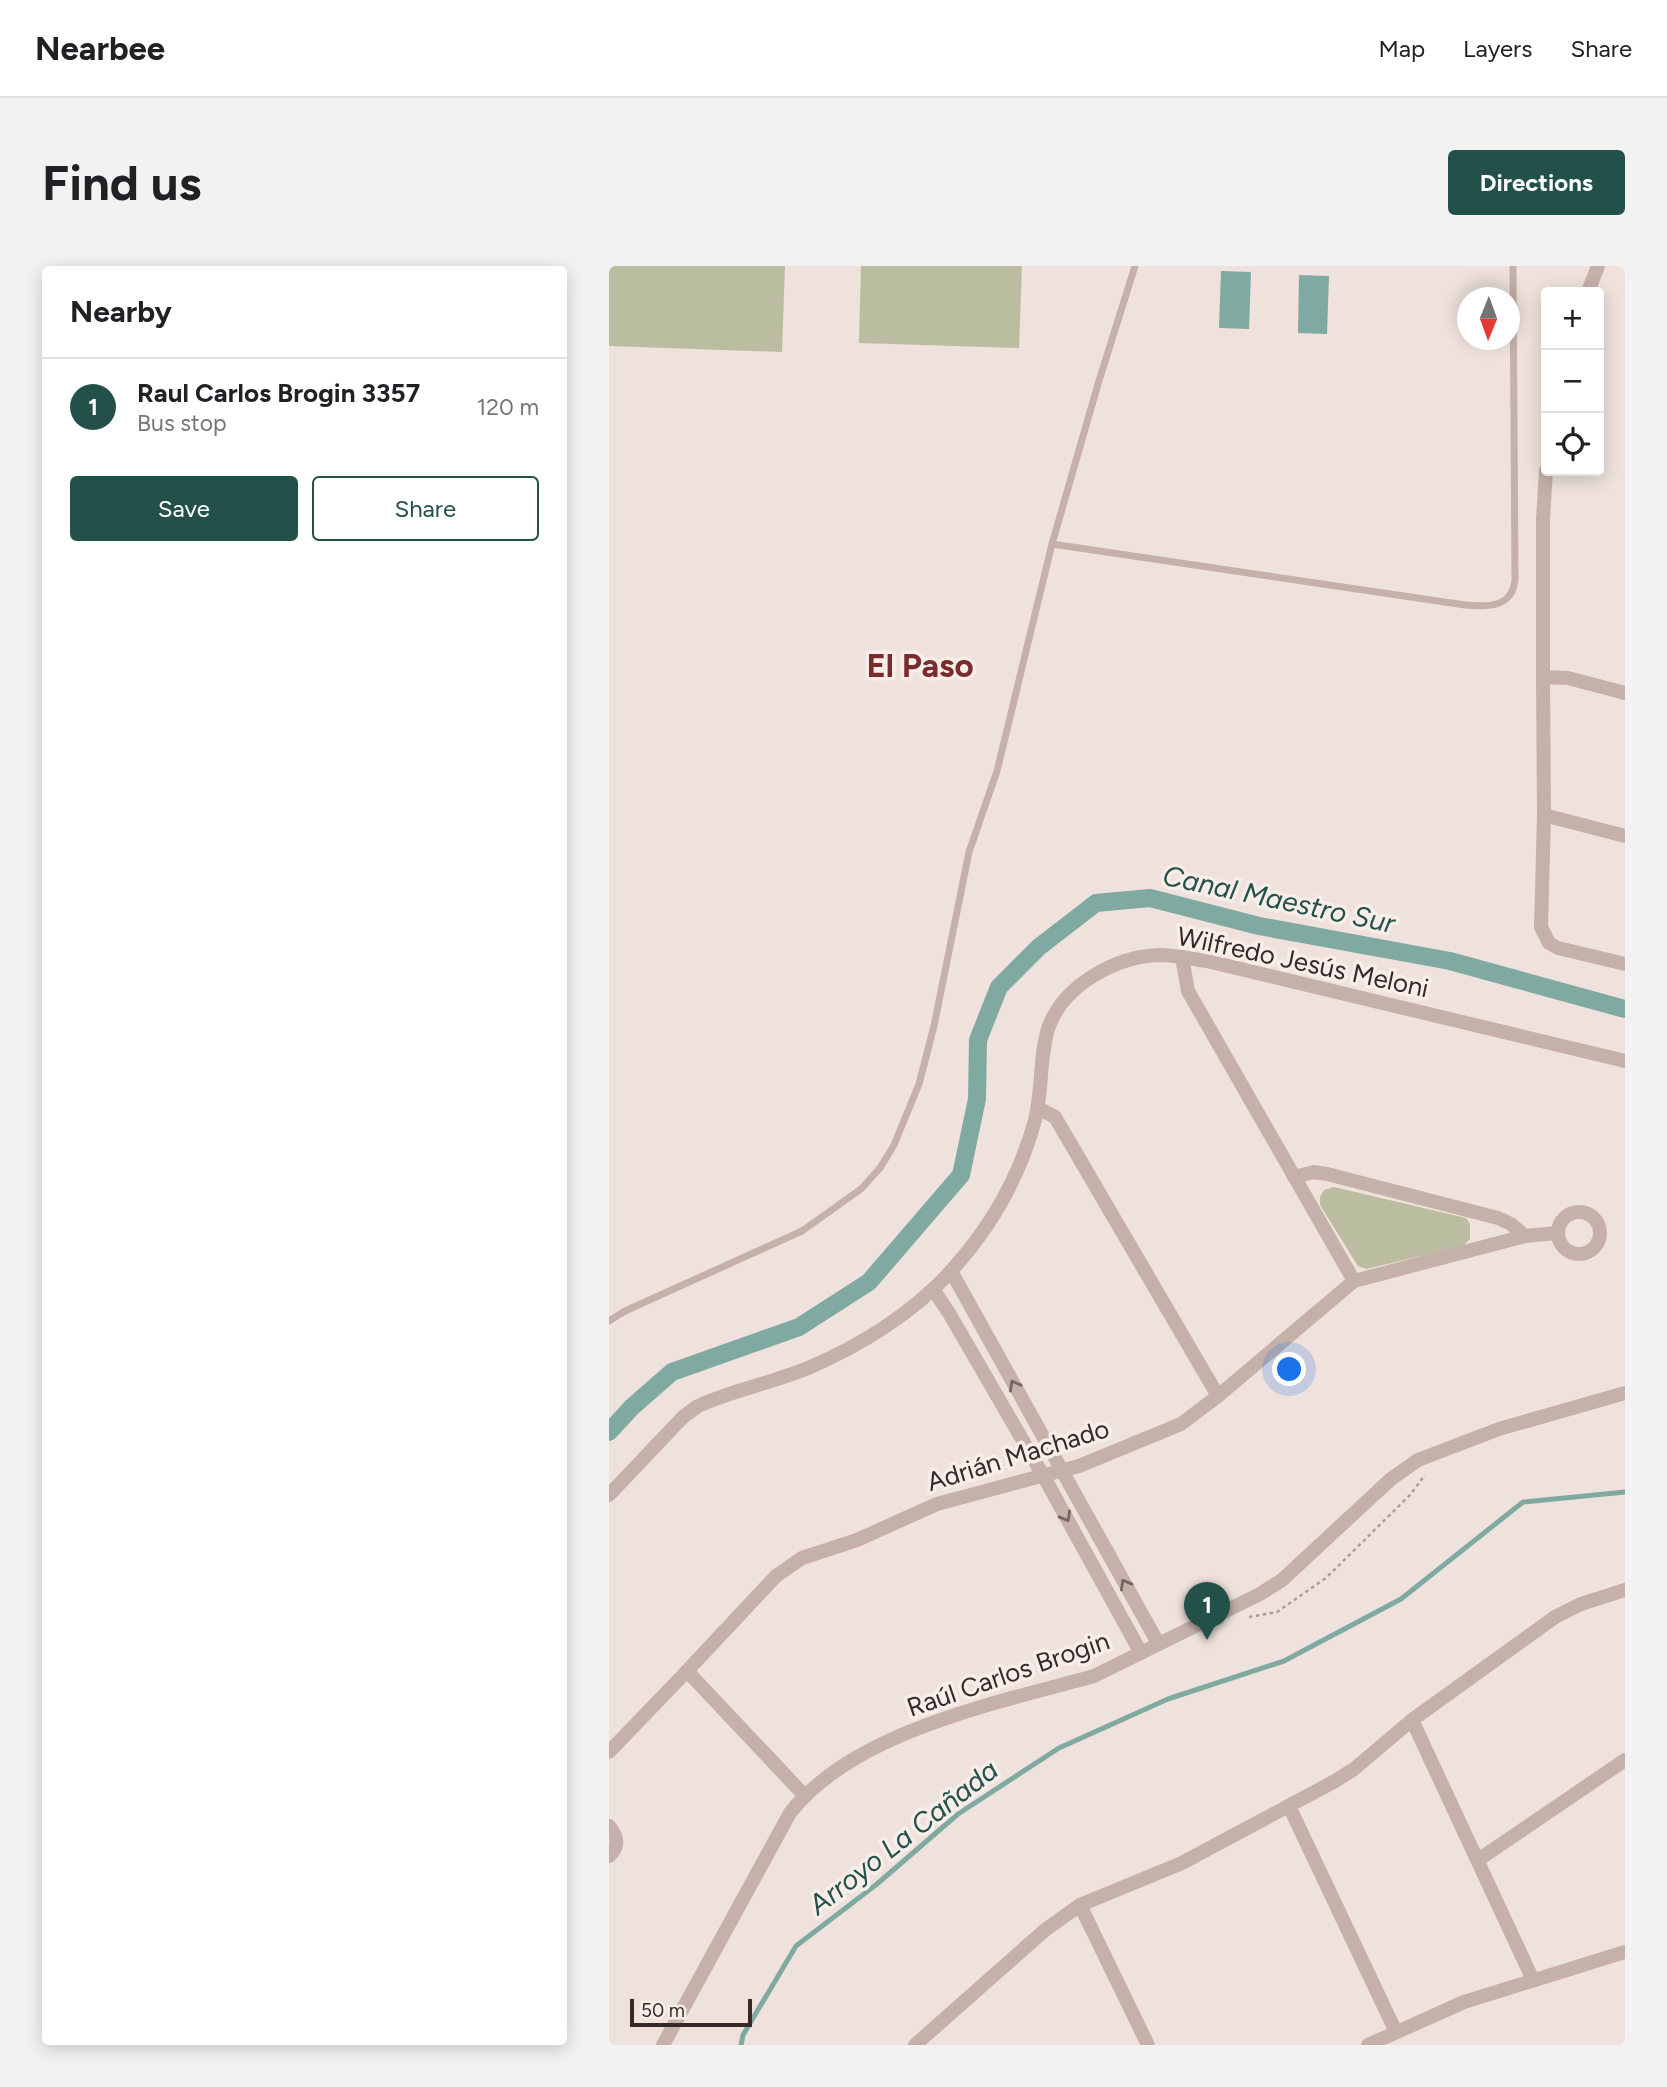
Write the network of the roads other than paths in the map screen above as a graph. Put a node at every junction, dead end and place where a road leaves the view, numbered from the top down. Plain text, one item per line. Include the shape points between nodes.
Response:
1 (1135, 266) edge
2 (1513, 266) edge
3 (1598, 266) edge
4 (1590, 287) edge
5 (1546, 476) edge
6 (1052, 544) junction
7 (1543, 677) junction
8 (1625, 693) edge
9 (1544, 816) junction
10 (1625, 836) edge
11 (1182, 957) junction
12 (1625, 964) edge
13 (1625, 1061) edge
14 (1038, 1108) junction
15 (1294, 1177) junction
16 (1557, 1233) dead end
17 (1525, 1236) junction
18 (951, 1271) junction
19 (1354, 1281) junction
20 (933, 1290) junction
21 (609, 1321) edge
22 (1625, 1393) edge
23 (1218, 1396) junction
24 (1062, 1471) junction
25 (1044, 1476) junction
26 (609, 1495) edge
27 (1625, 1590) edge
28 (1158, 1643) junction
29 (1141, 1653) junction
30 (687, 1671) junction
31 (1412, 1720) junction
32 (609, 1752) edge
33 (1625, 1760) edge
34 (804, 1795) junction
35 (1289, 1806) junction
36 (609, 1826) edge
37 (609, 1856) edge
38 (1478, 1860) junction
39 (1080, 1905) junction
40 (1625, 1952) edge
41 (1533, 1980) junction
42 (1396, 2032) junction
43 (663, 2045) edge
44 (915, 2045) edge
45 (1148, 2045) edge
46 (1368, 2045) edge

1 - 6 lane
2 - 6 lane via 1515,580 1509,598 1498,605 1465,605
3 - 4 street
5 - 7 street
6 - 21 lane via 997,771 968,852 919,1084 894,1145 861,1189 802,1231
7 - 8 street via 1568,678
7 - 9 street
9 - 10 street
9 - 12 street via 1544,936 1558,948
11 - 13 street, Wilfredo Jesús Meloni
11 - 14 street, Wilfredo Jesús Meloni via 1160,955 1118,964 1094,975 1063,1003 1049,1027
11 - 15 street via 1188,991
14 - 18 street, Wilfredo Jesús Meloni via 1004,1201
14 - 23 street via 1055,1117
15 - 17 street via 1327,1174 1498,1218
15 - 19 street
16 - 17 street, Adrián Machado
17 - 19 street, Adrián Machado
18 - 20 street, Wilfredo Jesús Meloni
24 -> 18 street
19 - 23 street, Adrián Machado
20 - 25 street
20 - 26 street, Wilfredo Jesús Meloni via 891,1322 808,1368 698,1406
22 - 28 street, Raúl Carlos Brogin via 1499,1429 1418,1460 1391,1479 1282,1580
23 - 24 street, Adrián Machado via 1163,1433
24 - 25 street, Adrián Machado
28 -> 24 street
25 -> 29 street
25 - 30 street, Adrián Machado via 937,1504 857,1540 802,1558 776,1576
27 - 31 street via 1555,1617
28 - 29 street, Raúl Carlos Brogin
29 - 34 street, Raúl Carlos Brogin via 1094,1676 972,1709 890,1741 850,1760
30 - 32 street, Adrián Machado
30 - 34 street
31 - 35 street via 1354,1769
31 - 38 street
33 - 38 street
34 - 43 street, Raúl Carlos Brogin
35 - 39 street via 1182,1863
35 - 42 street
36 - 37 street via 617,1840
38 - 41 street
39 - 44 street via 1045,1930
39 - 45 street
40 - 41 street
41 - 42 street
42 - 46 street

